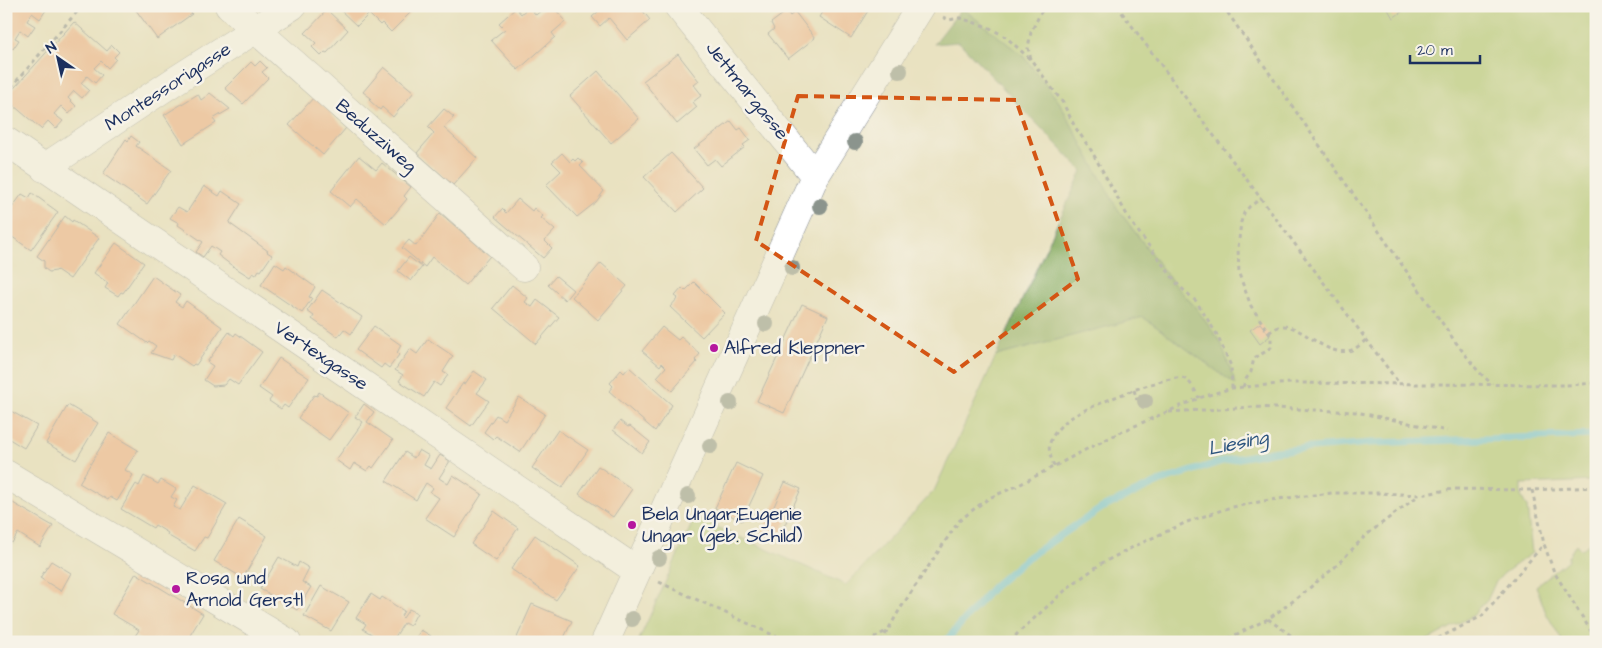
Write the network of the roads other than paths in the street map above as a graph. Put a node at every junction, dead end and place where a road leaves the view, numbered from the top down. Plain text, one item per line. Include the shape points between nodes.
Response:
1 (229, 6) edge
2 (292, 6) edge
3 (678, 6) edge
4 (928, 10) edge
5 (255, 30) junction
6 (6, 141) edge
7 (44, 168) junction
8 (815, 176) junction
9 (524, 267) dead end
10 (6, 474) edge
11 (637, 571) junction
12 (287, 642) edge
13 (605, 642) edge

1 - 5 street, Beduzziweg
2 - 5 street, Montessorigasse
3 - 8 street, Jettmargasse
4 - 8 street
5 - 7 street, Montessorigasse
5 - 9 street, Beduzziweg
6 - 7 street, Vertexgasse
7 - 11 street, Vertexgasse
8 - 11 street
10 - 12 street
11 - 13 street

